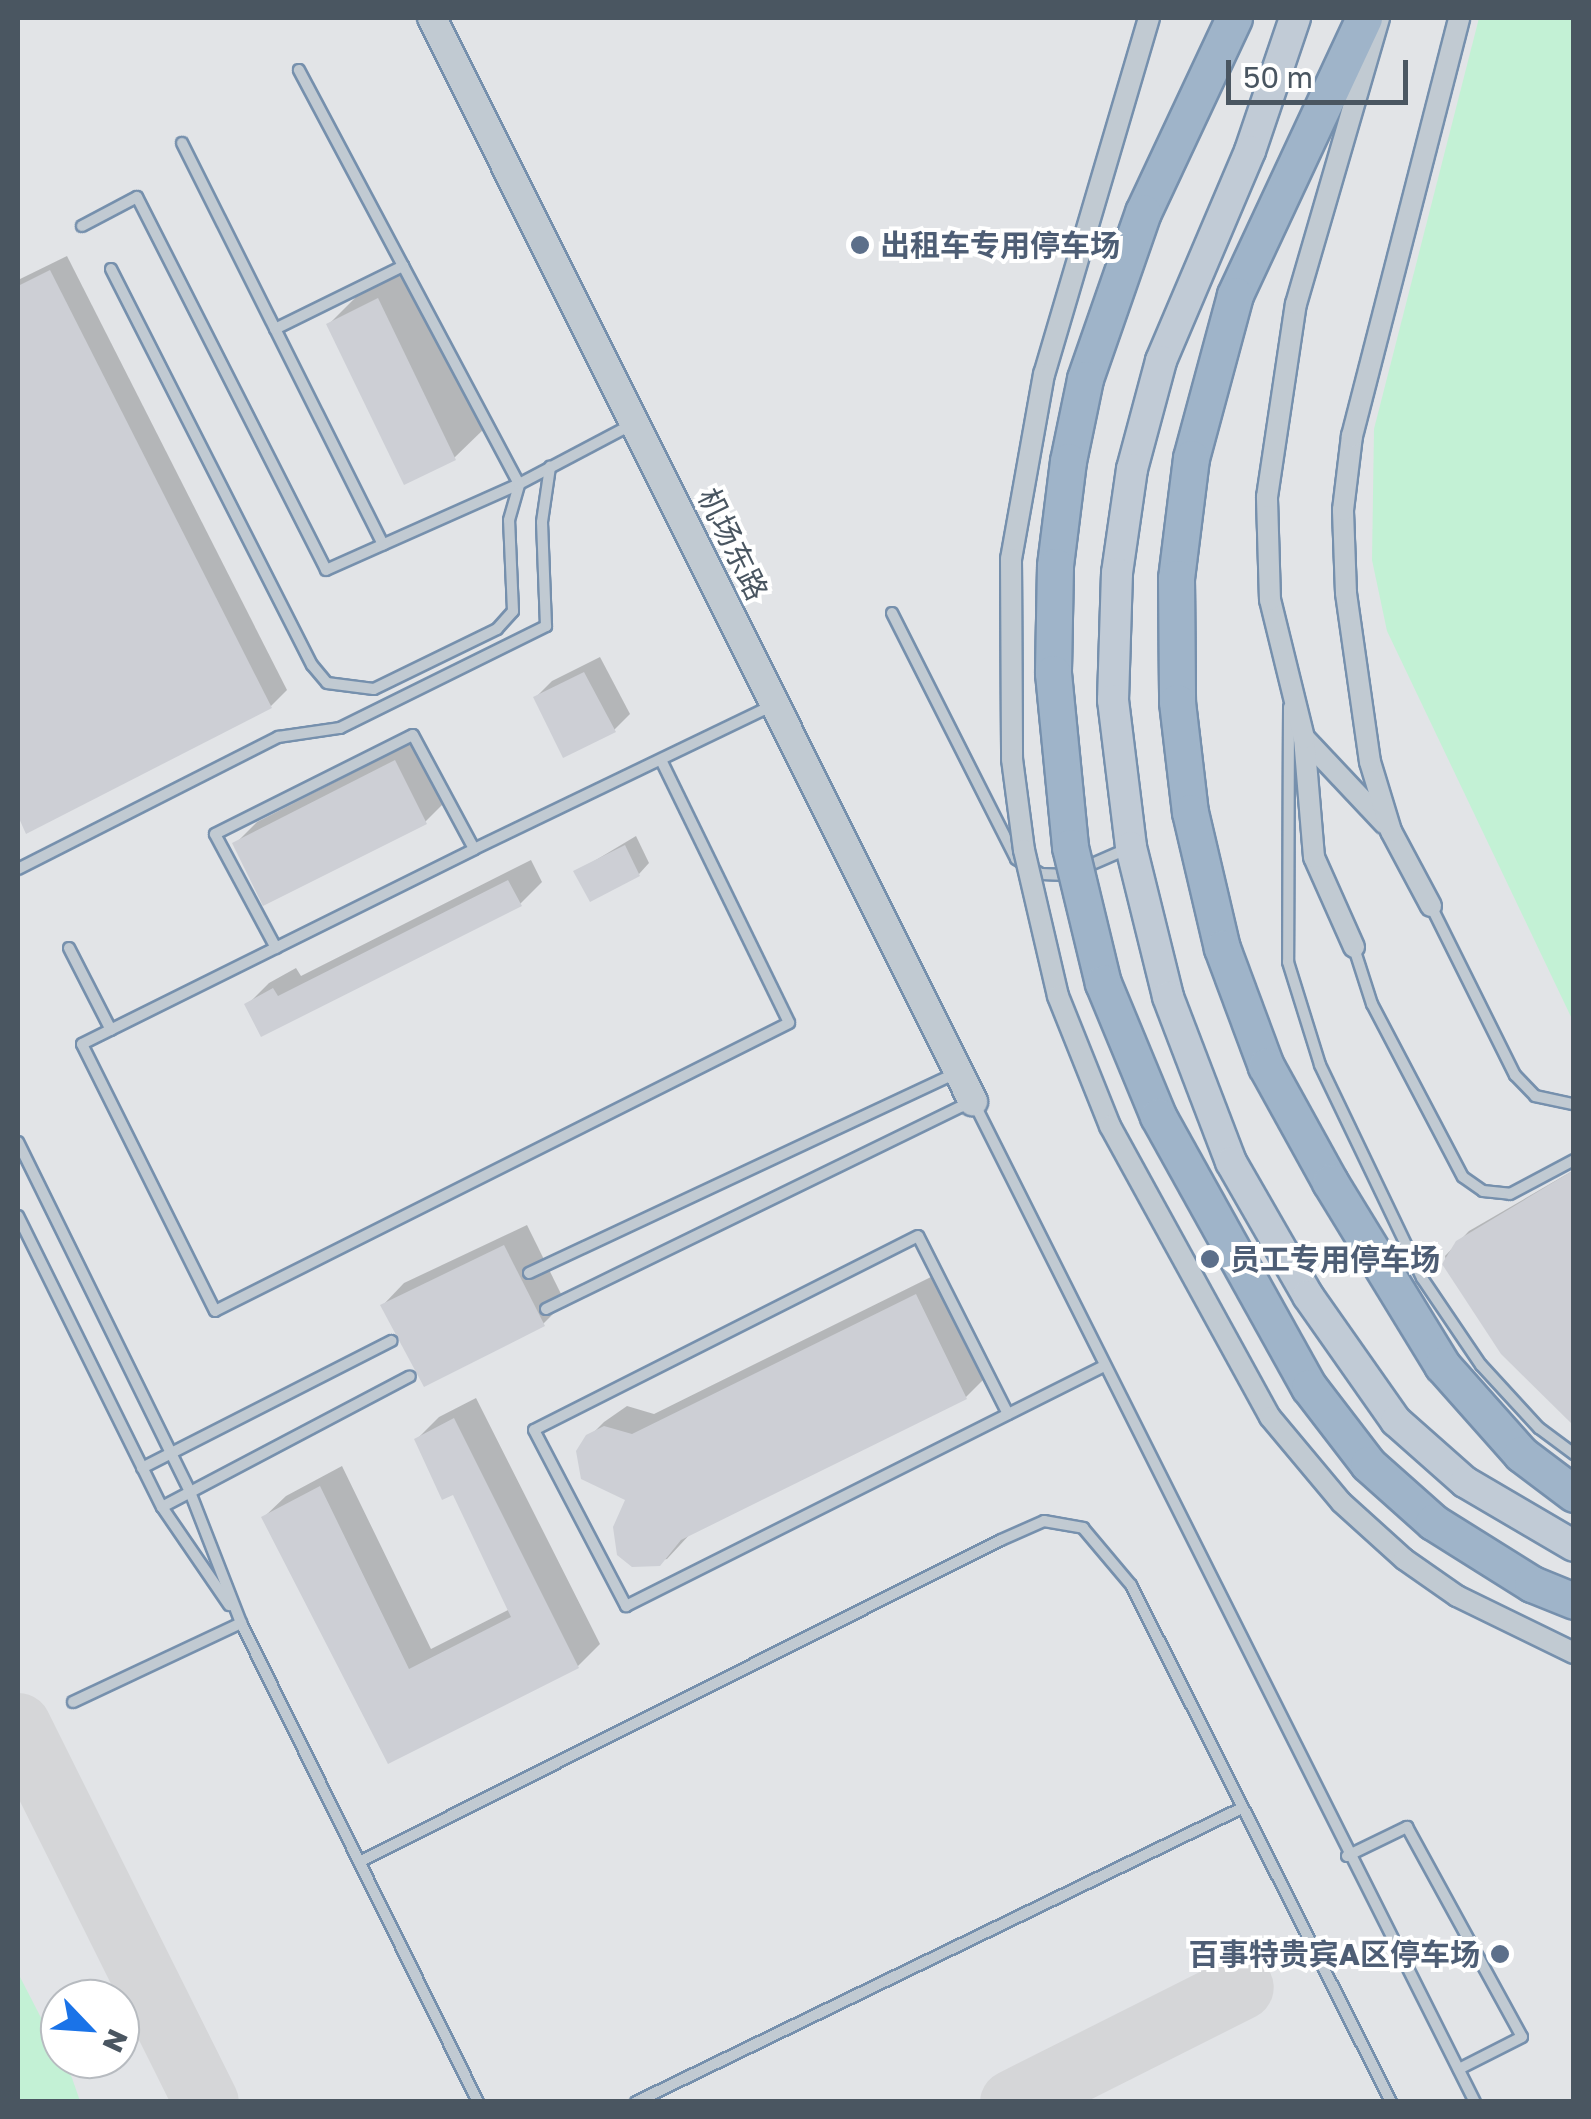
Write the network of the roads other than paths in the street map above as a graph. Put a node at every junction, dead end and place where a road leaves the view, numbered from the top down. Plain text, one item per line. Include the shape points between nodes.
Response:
1 (432, 18) edge
2 (1149, 18) edge
3 (1234, 18) edge
4 (1296, 18) edge
5 (1364, 18) edge
6 (1379, 18) edge
7 (1459, 18) edge
8 (299, 70) dead end
9 (182, 144) dead end
10 (82, 226) dead end
11 (403, 266) junction
12 (112, 269) dead end
13 (275, 329) junction
14 (636, 422) junction
15 (550, 467) junction
16 (519, 484) junction
17 (384, 544) junction
18 (892, 613) dead end
19 (1289, 696) junction
20 (776, 704) junction
21 (1304, 738) junction
22 (661, 760) junction
23 (1390, 830) junction
24 (1131, 847) junction
25 (474, 849) junction
26 (18, 869) edge
27 (1067, 875) junction
28 (1071, 900) dead end
29 (1431, 906) joint
30 (1354, 947) joint
31 (68, 948) dead end
32 (276, 948) junction
33 (111, 1030) junction
34 (958, 1071) junction
35 (972, 1101) junction
36 (1574, 1104) edge
37 (18, 1142) edge
38 (1574, 1160) edge
39 (18, 1216) edge
40 (18, 1242) edge
41 (31, 1243) junction
42 (530, 1273) dead end
43 (546, 1309) dead end
44 (392, 1341) dead end
45 (1104, 1366) junction
46 (410, 1376) dead end
47 (1008, 1414) junction
48 (1574, 1454) edge
49 (171, 1455) junction
50 (142, 1468) junction
51 (190, 1492) junction
52 (1574, 1494) edge
53 (162, 1507) junction
54 (1574, 1546) edge
55 (1574, 1601) edge
56 (241, 1623) junction
57 (1574, 1653) edge
58 (74, 1702) dead end
59 (1240, 1809) junction
60 (1347, 1856) junction
61 (359, 1862) junction
62 (1459, 2069) junction
63 (1391, 2101) edge
64 (478, 2102) edge
65 (636, 2102) edge
66 (1475, 2102) edge

1 - 14 street, 机场东路
2 - 57 street, bridge via 1044,374 1011,560 1012,759 1058,996 1110,1126 1270,1417 1341,1502 1404,1559 1457,1596
3 - 55 highway, bridge via 1143,212 1085,379 1068,461 1055,566 1053,673 1070,847 1103,984 1158,1116 1308,1388 1368,1464 1433,1522 1519,1577
4 - 24 main road via 1250,151 1161,361 1132,469 1116,573 1112,700
5 - 52 highway via 1235,295 1191,458 1176,578 1177,702 1190,812 1222,948 1266,1066 1330,1182 1442,1366 1493,1426
6 - 19 street via 1296,304 1277,405 1267,497 1270,600
7 - 23 street via 1361,400 1343,510 1346,593 1370,762
8 - 11 lane
9 - 13 lane
10 - 17 lane via 137,197 326,570
11 - 13 lane
11 - 16 lane
12 - 16 lane via 312,664 328,683 374,689 497,629 513,611 510,547
13 - 17 lane
14 - 15 lane
14 - 20 street, 机场东路
15 - 16 lane
15 - 26 lane via 542,522 546,626 340,728 278,737
16 - 17 lane
18 - 27 lane via 1016,859 1041,874
19 - 21 street
19 - 48 lane via 1288,962 1320,1065 1422,1278 1481,1365 1539,1428
20 - 22 lane
20 - 34 street, 机场东路
21 - 23 street
21 - 30 street via 1314,857
22 - 25 lane
22 - 33 lane via 789,1024 215,1311 82,1044
23 - 29 street
24 - 27 lane
24 - 54 main road via 1168,997 1231,1162 1308,1296 1396,1422 1464,1482
25 - 32 lane
25 - 32 lane via 414,736 215,834
27 - 28 lane
29 - 36 lane via 1515,1076 1535,1096
30 - 38 lane via 1372,1004 1462,1177 1483,1191 1510,1194
31 - 33 lane
32 - 33 lane
34 - 35 street, 机场东路
34 - 42 lane
35 - 43 lane
35 - 45 lane
37 - 49 lane
39 - 41 lane
40 - 41 lane
41 - 50 lane
44 - 49 lane
45 - 47 lane
45 - 60 lane
46 - 51 lane
47 - 47 lane via 626,1606 534,1430 918,1236
49 - 50 lane
49 - 51 lane
50 - 53 lane
51 - 53 lane
51 - 56 lane
53 - 56 lane
56 - 58 lane
56 - 61 lane
59 - 61 lane via 1110,1554 1084,1528 1044,1521
59 - 63 lane
59 - 65 lane
60 - 62 lane
60 - 62 lane via 1407,1827 1522,2037
61 - 64 lane
62 - 66 lane

